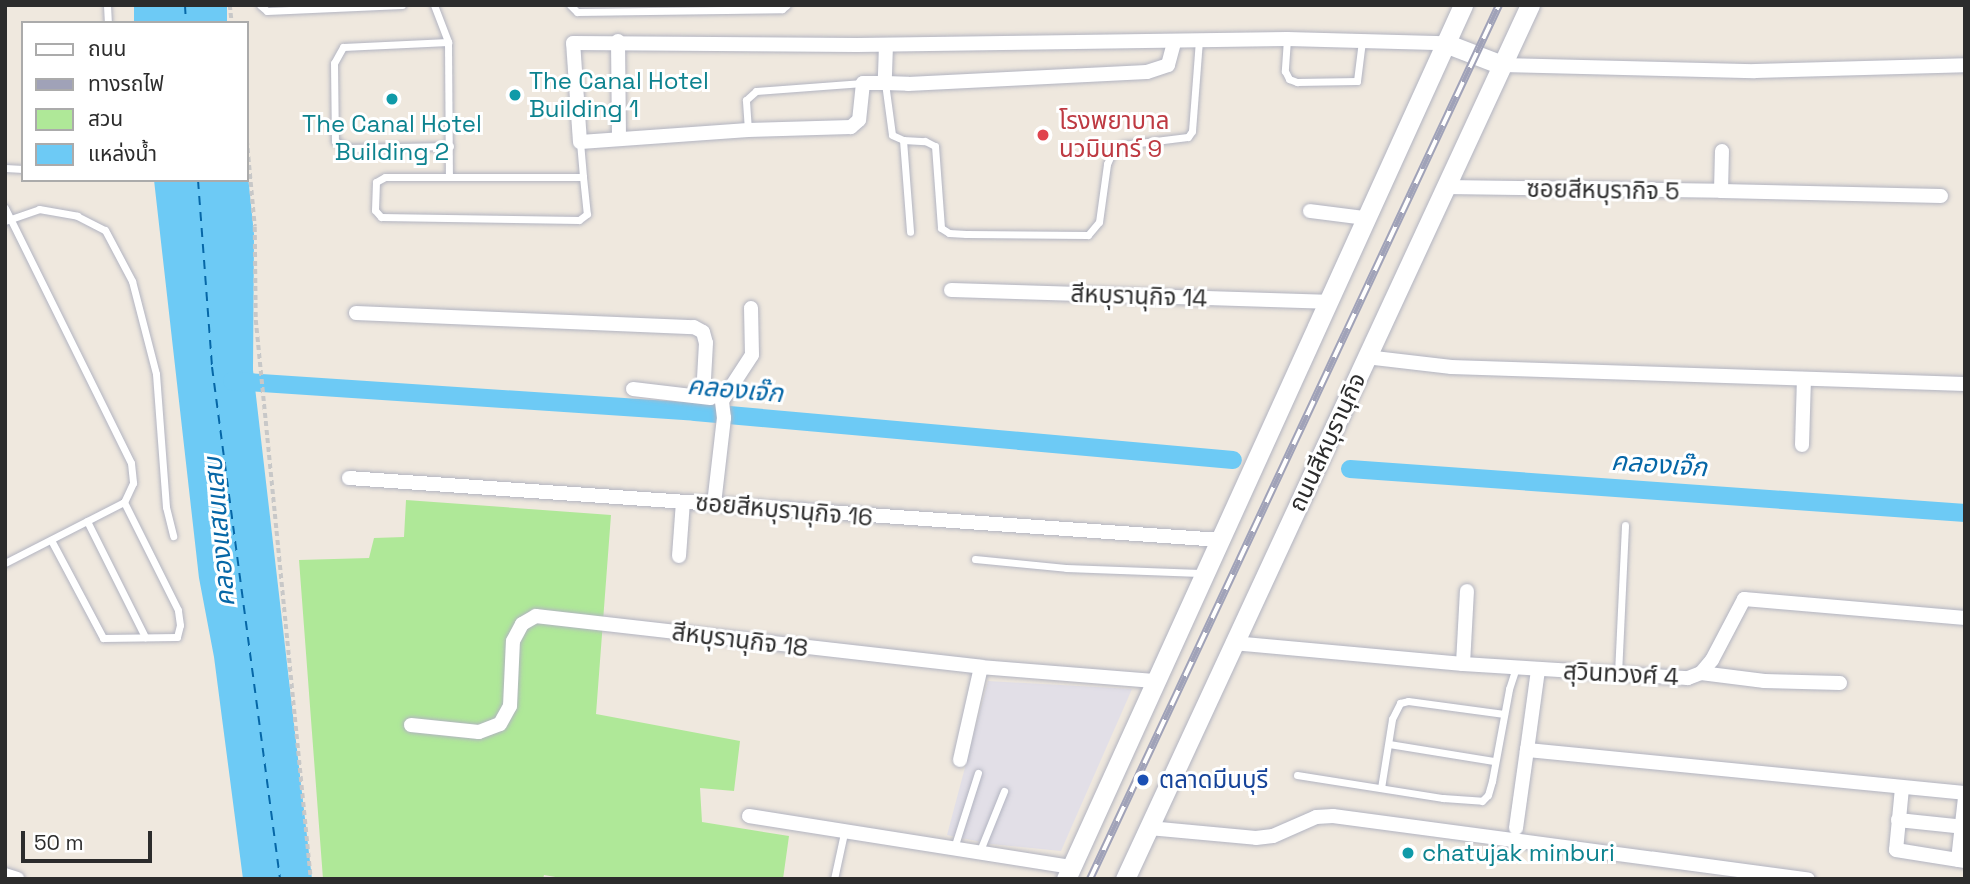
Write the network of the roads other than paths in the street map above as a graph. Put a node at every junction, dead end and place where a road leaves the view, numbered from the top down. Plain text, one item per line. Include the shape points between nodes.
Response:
1 (260, 5) edge
2 (402, 5) edge
3 (434, 5) edge
4 (570, 5) edge
5 (788, 5) edge
6 (1463, 5) edge
7 (1530, 5) edge
8 (1287, 39) junction
9 (1199, 40) junction
10 (618, 41) junction
11 (1362, 41) junction
12 (448, 42) junction
13 (1174, 42) junction
14 (1445, 43) junction
15 (886, 44) junction
16 (1502, 65) junction
17 (1965, 65) edge
18 (863, 83) junction
19 (884, 83) junction
20 (748, 130) junction
21 (619, 139) junction
22 (903, 140) junction
23 (579, 142) junction
24 (450, 146) junction
25 (1722, 151) dead end
26 (449, 177) junction
27 (583, 177) junction
28 (1445, 187) junction
29 (1721, 191) junction
30 (1941, 196) dead end
31 (5, 208) edge
32 (1310, 211) dead end
33 (1365, 218) junction
34 (9, 220) edge
35 (909, 232) dead end
36 (951, 290) dead end
37 (1327, 302) junction
38 (751, 308) dead end
39 (356, 313) dead end
40 (1366, 357) junction
41 (1804, 379) junction
42 (1965, 384) edge
43 (633, 389) dead end
44 (703, 396) junction
45 (722, 401) junction
46 (1802, 445) dead end
47 (349, 478) dead end
48 (124, 502) junction
49 (683, 502) junction
50 (714, 504) junction
51 (87, 521) junction
52 (1625, 525) dead end
53 (173, 536) dead end
54 (51, 540) junction
55 (1220, 540) junction
56 (679, 556) dead end
57 (975, 559) dead end
58 (5, 563) edge
59 (1205, 573) junction
60 (1467, 591) dead end
61 (1965, 618) edge
62 (145, 637) junction
63 (1233, 643) junction
64 (1463, 664) junction
65 (981, 667) junction
66 (1516, 668) junction
67 (1538, 670) junction
68 (1701, 673) junction
69 (1618, 674) junction
70 (1156, 681) junction
71 (1839, 683) dead end
72 (1504, 714) junction
73 (411, 725) dead end
74 (1389, 744) junction
75 (1527, 750) junction
76 (960, 760) dead end
77 (1494, 761) junction
78 (978, 774) dead end
79 (1297, 775) dead end
80 (1381, 788) junction
81 (1902, 788) junction
82 (1004, 791) dead end
83 (1965, 795) edge
84 (749, 816) dead end
85 (1898, 820) junction
86 (1963, 827) edge
87 (1149, 828) junction
88 (1517, 828) dead end
89 (844, 833) junction
90 (954, 849) junction
91 (979, 853) junction
92 (1961, 860) edge
93 (1069, 873) edge
94 (5, 875) edge
95 (17, 879) edge
96 (834, 879) edge
97 (1125, 879) edge
98 (1808, 879) edge

1 - 2 lane via 267,11
3 - 12 lane
4 - 5 lane via 577,12 782,9
6 - 14 main road
7 - 16 main road, ถนนสีหบุรานุกิจ
8 - 9 street
8 - 11 street
8 - 11 lane via 1285,71 1297,82 1357,81
9 - 13 street
9 - 22 lane via 1192,131 1188,137 1123,145 1112,153 1099,222 1088,235 944,231 939,222 935,146
10 - 15 street
10 - 21 street
10 - 23 street via 573,43
11 - 14 street
12 - 24 lane
12 - 24 lane via 343,47 334,63 335,141 349,148
13 - 15 street
13 - 19 street via 1168,65 1147,72
14 - 16 main road
14 - 33 main road
15 - 19 street
16 - 17 street via 1755,71
16 - 28 main road, ถนนสีหบุรานุกิจ
18 - 19 street
18 - 20 street via 856,125
18 - 20 lane via 756,91 746,100
19 - 22 lane via 888,129
20 - 21 street
21 - 23 street
22 - 35 lane
23 - 27 lane
24 - 26 lane
25 - 29 street
26 - 27 lane
26 - 27 lane via 379,178 374,188 375,210 381,217 579,220 587,214
28 - 29 street, ซอยสีหบุรากิจ 5
28 - 40 main road, ถนนสีหบุรานุกิจ
29 - 30 street, ซอยสีหบุรากิจ 5
31 - 34 lane
32 - 33 street
33 - 37 main road
34 - 48 lane via 131,463 134,483
34 - 53 lane via 39,209 77,216 105,230 132,281 156,374 166,507
36 - 37 street, สีหบุรานุกิจ 14
37 - 55 main road
38 - 45 street via 752,355
39 - 44 street via 694,327 703,332 706,343
40 - 41 street via 1451,367
40 - 63 main road, ถนนสีหบุรานุกิจ
41 - 42 street
41 - 46 street
43 - 44 street
44 - 45 street
45 - 50 street
47 - 49 street, ซอยสีหบุรานุกิจ 16
48 - 51 lane
48 - 62 lane via 178,610 177,637
49 - 50 street, ซอยสีหบุรานุกิจ 16
49 - 56 street
50 - 55 street, ซอยสีหบุรานุกิจ 16
51 - 54 lane
51 - 62 lane
52 - 69 lane
54 - 58 lane
54 - 62 lane via 103,638
55 - 59 main road
57 - 59 lane
59 - 70 main road
60 - 64 street
61 - 68 street, สุวินทวงศ์ 4 via 1744,599
63 - 64 street, สุวินทวงศ์ 4
63 - 87 main road, ถนนสีหบุรานุกิจ
64 - 66 street, สุวินทวงศ์ 4
65 - 70 street, สีหบุรานุกิจ 18
65 - 73 street, สีหบุรานุกิจ 18 via 536,616 522,624 513,641 510,706 500,724 479,732
65 - 76 street
66 - 67 street, สุวินทวงศ์ 4
66 - 72 lane
67 - 69 street, สุวินทวงศ์ 4
67 - 75 street
68 - 69 street, สุวินทวงศ์ 4 via 1688,678
68 - 71 street
70 - 93 main road
72 - 74 lane via 1400,703 1392,719
72 - 77 lane
74 - 77 lane
74 - 80 lane
75 - 81 street
75 - 88 street
77 - 80 lane via 1488,795 1482,801
78 - 90 lane
79 - 80 lane
81 - 83 street
81 - 85 street
82 - 91 lane
83 - 86 street
84 - 89 street
85 - 86 street
85 - 92 street via 1896,850
86 - 92 street
87 - 97 main road, ถนนสีหบุรานุกิจ
87 - 98 street via 1256,838 1332,816
89 - 90 street
89 - 96 lane
90 - 91 street
91 - 93 street
94 - 95 street

